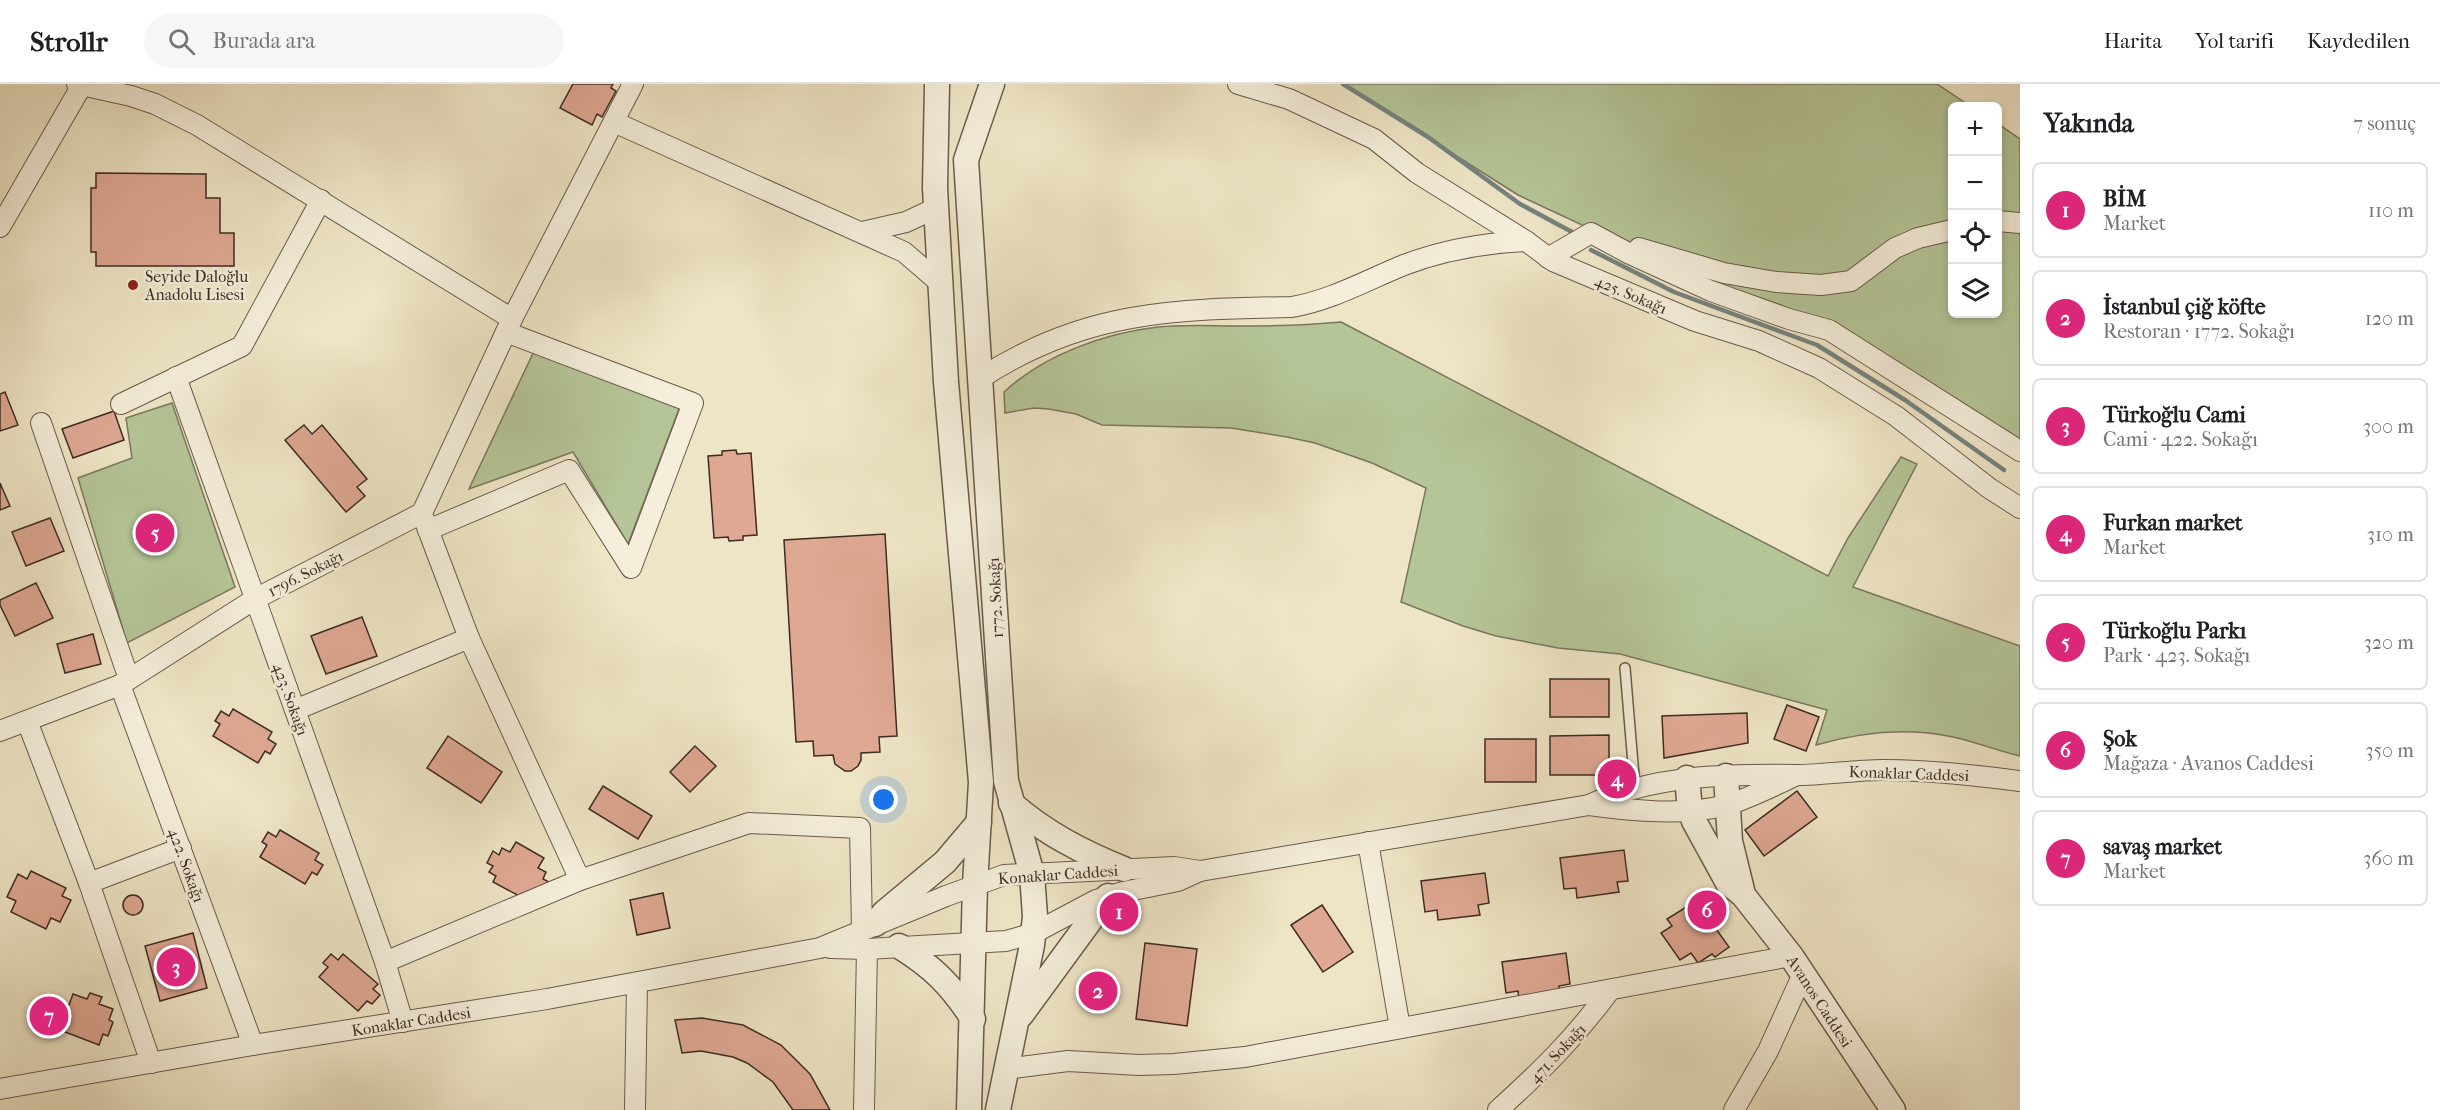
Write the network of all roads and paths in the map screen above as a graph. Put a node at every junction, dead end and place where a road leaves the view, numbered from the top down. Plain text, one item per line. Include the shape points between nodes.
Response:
1 (633, 84) edge
2 (937, 84) edge
3 (992, 84) edge
4 (1238, 84) edge
5 (79, 85) edge
6 (122, 88) edge
7 (614, 122) junction
8 (321, 200) junction
9 (936, 208) junction
10 (2002, 221) edge
11 (2020, 223) edge
12 (0, 226) edge
13 (1948, 231) edge
14 (862, 232) junction
15 (1591, 233) junction
16 (1526, 241) junction
17 (1548, 258) junction
18 (940, 283) junction
19 (509, 325) junction
20 (176, 377) junction
21 (981, 378) junction
22 (122, 404) dead end
23 (41, 423) dead end
24 (2020, 451) edge
25 (2018, 502) edge
26 (425, 522) junction
27 (255, 599) junction
28 (469, 638) junction
29 (1625, 668) dead end
30 (124, 682) junction
31 (295, 710) junction
32 (27, 721) junction
33 (0, 731) edge
34 (1797, 775) junction
35 (1726, 776) junction
36 (1687, 778) junction
37 (2020, 781) edge
38 (1635, 788) junction
39 (1011, 803) junction
40 (1728, 804) junction
41 (1589, 805) junction
42 (1690, 810) junction
43 (979, 822) junction
44 (1368, 842) junction
45 (181, 848) junction
46 (1124, 869) junction
47 (1200, 871) junction
48 (1032, 874) junction
49 (580, 880) junction
50 (89, 883) junction
51 (975, 885) junction
52 (1743, 895) junction
53 (1108, 896) junction
54 (1034, 933) junction
55 (868, 934) junction
56 (974, 944) junction
57 (899, 946) junction
58 (385, 962) junction
59 (1797, 965) junction
60 (637, 983) junction
61 (1610, 990) junction
62 (973, 1019) junction
63 (403, 1022) junction
64 (1014, 1024) junction
65 (1400, 1028) junction
66 (253, 1045) junction
67 (151, 1063) junction
68 (1005, 1069) junction
69 (2, 1084) edge
70 (635, 1110) edge
71 (864, 1110) edge
72 (969, 1110) edge
73 (998, 1110) edge
74 (1498, 1110) edge
75 (1734, 1110) edge
76 (1893, 1110) edge

1 - 7 street
2 - 9 street, 1772. Sokağı
3 - 21 street, 1772. Sokağı via 966,160
4 - 16 street, 425. Sokağı via 1289,99 1374,140 1417,173
5 - 6 street
5 - 12 street
6 - 8 street via 177,113
7 - 14 street
7 - 19 street
8 - 19 street
8 - 20 street via 242,346
9 - 14 street via 906,222
9 - 18 street, 1772. Sokağı
10 - 11 street
13 - 15 street via 1895,248 1851,281 1821,285 1724,273
14 - 18 street via 904,252
15 - 17 street
15 - 24 street via 1711,291 1829,330
16 - 17 street, 425. Sokağı
16 - 21 street via 1469,247 1426,257 1306,305 1187,309 1103,323 1048,342
17 - 25 street, 425. Sokağı via 1695,321 1759,341 1819,368 1896,416
18 - 43 street, 1772. Sokağı via 981,782
19 - 26 street
19 - 26 street, 1796. Sokağı via 693,403 631,568 569,470
20 - 22 street
20 - 27 street, 423. Sokağı
21 - 39 street, 1772. Sokağı via 1006,781
23 - 30 street, 422. Sokağı
26 - 27 street, 1796. Sokağı
26 - 28 street
27 - 30 street, 1796. Sokağı
27 - 31 street, 423. Sokağı
28 - 31 street
28 - 49 street
29 - 38 lane
30 - 32 street, 1796. Sokağı
30 - 45 street, 422. Sokağı
31 - 58 street, 423. Sokağı
32 - 33 street, 1796. Sokağı
32 - 50 street
34 - 35 street, Konaklar Caddesi
34 - 37 street, Konaklar Caddesi via 1917,770
34 - 40 street, Konaklar Caddesi
35 - 36 street, Konaklar Caddesi
35 - 40 street, Avanos Caddesi
36 - 38 street, Konaklar Caddesi
36 - 42 street, Avanos Caddesi
38 - 41 street, Konaklar Caddesi
39 - 46 street via 1059,839
39 - 48 street, 1772. Sokağı
40 - 42 street, Konaklar Caddesi
40 - 52 street, Avanos Caddesi via 1733,855
41 - 42 street, Konaklar Caddesi
41 - 44 street, Konaklar Caddesi
42 - 52 street, Avanos Caddesi via 1728,883
43 - 51 street, 1772. Sokağı
43 - 55 street via 945,862 885,912
44 - 47 street, Konaklar Caddesi
44 - 65 street
45 - 50 street
45 - 66 street, 422. Sokağı
46 - 47 street, Konaklar Caddesi via 1174,867
46 - 48 street, Konaklar Caddesi
47 - 53 street, Konaklar Caddesi via 1178,881
48 - 51 street, Konaklar Caddesi via 1004,875
48 - 54 street, 1772. Sokağı
49 - 55 street via 749,823 860,828
49 - 58 street
50 - 67 street
51 - 55 street, Konaklar Caddesi
51 - 56 street, 1772. Sokağı
52 - 59 street, Avanos Caddesi
53 - 54 street, Konaklar Caddesi
53 - 64 street
54 - 56 street, Konaklar Caddesi
54 - 64 street, 1772. Sokağı
55 - 57 street, Konaklar Caddesi
55 - 60 street, Konaklar Caddesi via 820,948
55 - 71 street
56 - 57 street, Konaklar Caddesi
56 - 62 street, 1772. Sokağı
57 - 62 street via 938,974
58 - 63 street, 423. Sokağı
59 - 61 street
59 - 75 street via 1768,1051
59 - 76 street, Avanos Caddesi
60 - 63 street, Konaklar Caddesi
60 - 70 street
61 - 65 street
61 - 74 street, 471. Sokağı via 1555,1058
62 - 72 street, 1772. Sokağı
63 - 66 street, Konaklar Caddesi
64 - 68 street, 1772. Sokağı
65 - 68 street via 1210,1061 1139,1065 1068,1061
66 - 67 street, Konaklar Caddesi
67 - 69 street, Konaklar Caddesi
68 - 73 street, 1772. Sokağı

